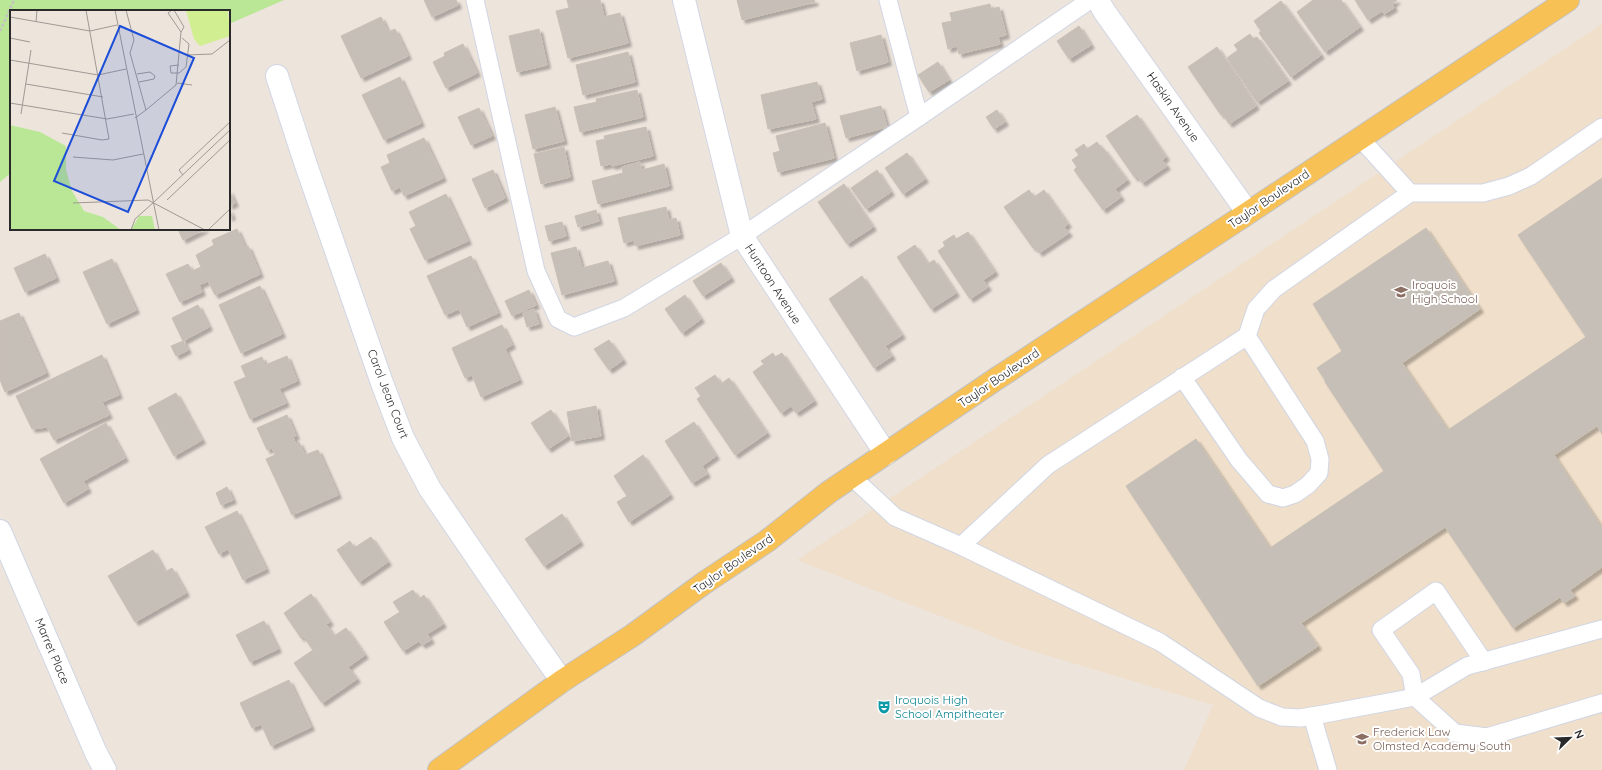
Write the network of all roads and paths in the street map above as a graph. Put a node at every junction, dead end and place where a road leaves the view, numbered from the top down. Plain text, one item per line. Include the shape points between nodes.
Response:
1 (14, 0) edge
2 (475, 0) edge
3 (684, 0) edge
4 (888, 0) edge
5 (1090, 0) edge
6 (1098, 0) edge
7 (1568, 0) edge
8 (0, 32) edge
9 (277, 76) dead end
10 (919, 117) junction
11 (1602, 127) edge
12 (1360, 138) junction
13 (1410, 193) junction
14 (1248, 213) junction
15 (742, 236) junction
16 (1247, 336) junction
17 (1182, 377) junction
18 (886, 454) junction
19 (852, 477) junction
20 (0, 531) edge
21 (961, 546) junction
22 (1602, 629) edge
23 (1484, 662) junction
24 (562, 681) junction
25 (1415, 697) junction
26 (1602, 703) edge
27 (1312, 716) junction
28 (105, 770) edge
29 (439, 770) edge
30 (1328, 770) edge

1 - 8 path
2 - 15 lane via 536,271 558,319 574,327 624,308
3 - 15 street, Huntoon Avenue
4 - 10 lane
5 - 10 lane
6 - 14 street, Haskin Avenue
7 - 12 main road, Taylor Boulevard
9 - 24 street, Carol Jean Court via 403,438 430,489
10 - 15 lane
11 - 13 lane via 1531,176 1510,186 1483,193
12 - 13 lane
12 - 14 main road, Taylor Boulevard
13 - 16 lane via 1274,289 1256,310
14 - 18 main road, Taylor Boulevard
15 - 18 street, Huntoon Avenue
16 - 17 lane
16 - 17 lane via 1315,441 1320,459 1319,473 1295,494 1283,498 1268,494 1239,460
17 - 21 lane via 1048,465
18 - 19 main road, Taylor Boulevard
19 - 21 lane via 895,518
19 - 24 main road, Taylor Boulevard via 767,541 633,635
20 - 28 street, Marret Place
21 - 27 lane via 1160,642 1258,708 1282,717
22 - 23 lane
23 - 25 lane via 1467,666
23 - 25 lane via 1436,591 1382,630 1411,674
24 - 29 main road, Taylor Boulevard
25 - 26 lane via 1455,733 1487,737
25 - 27 lane
27 - 30 lane

